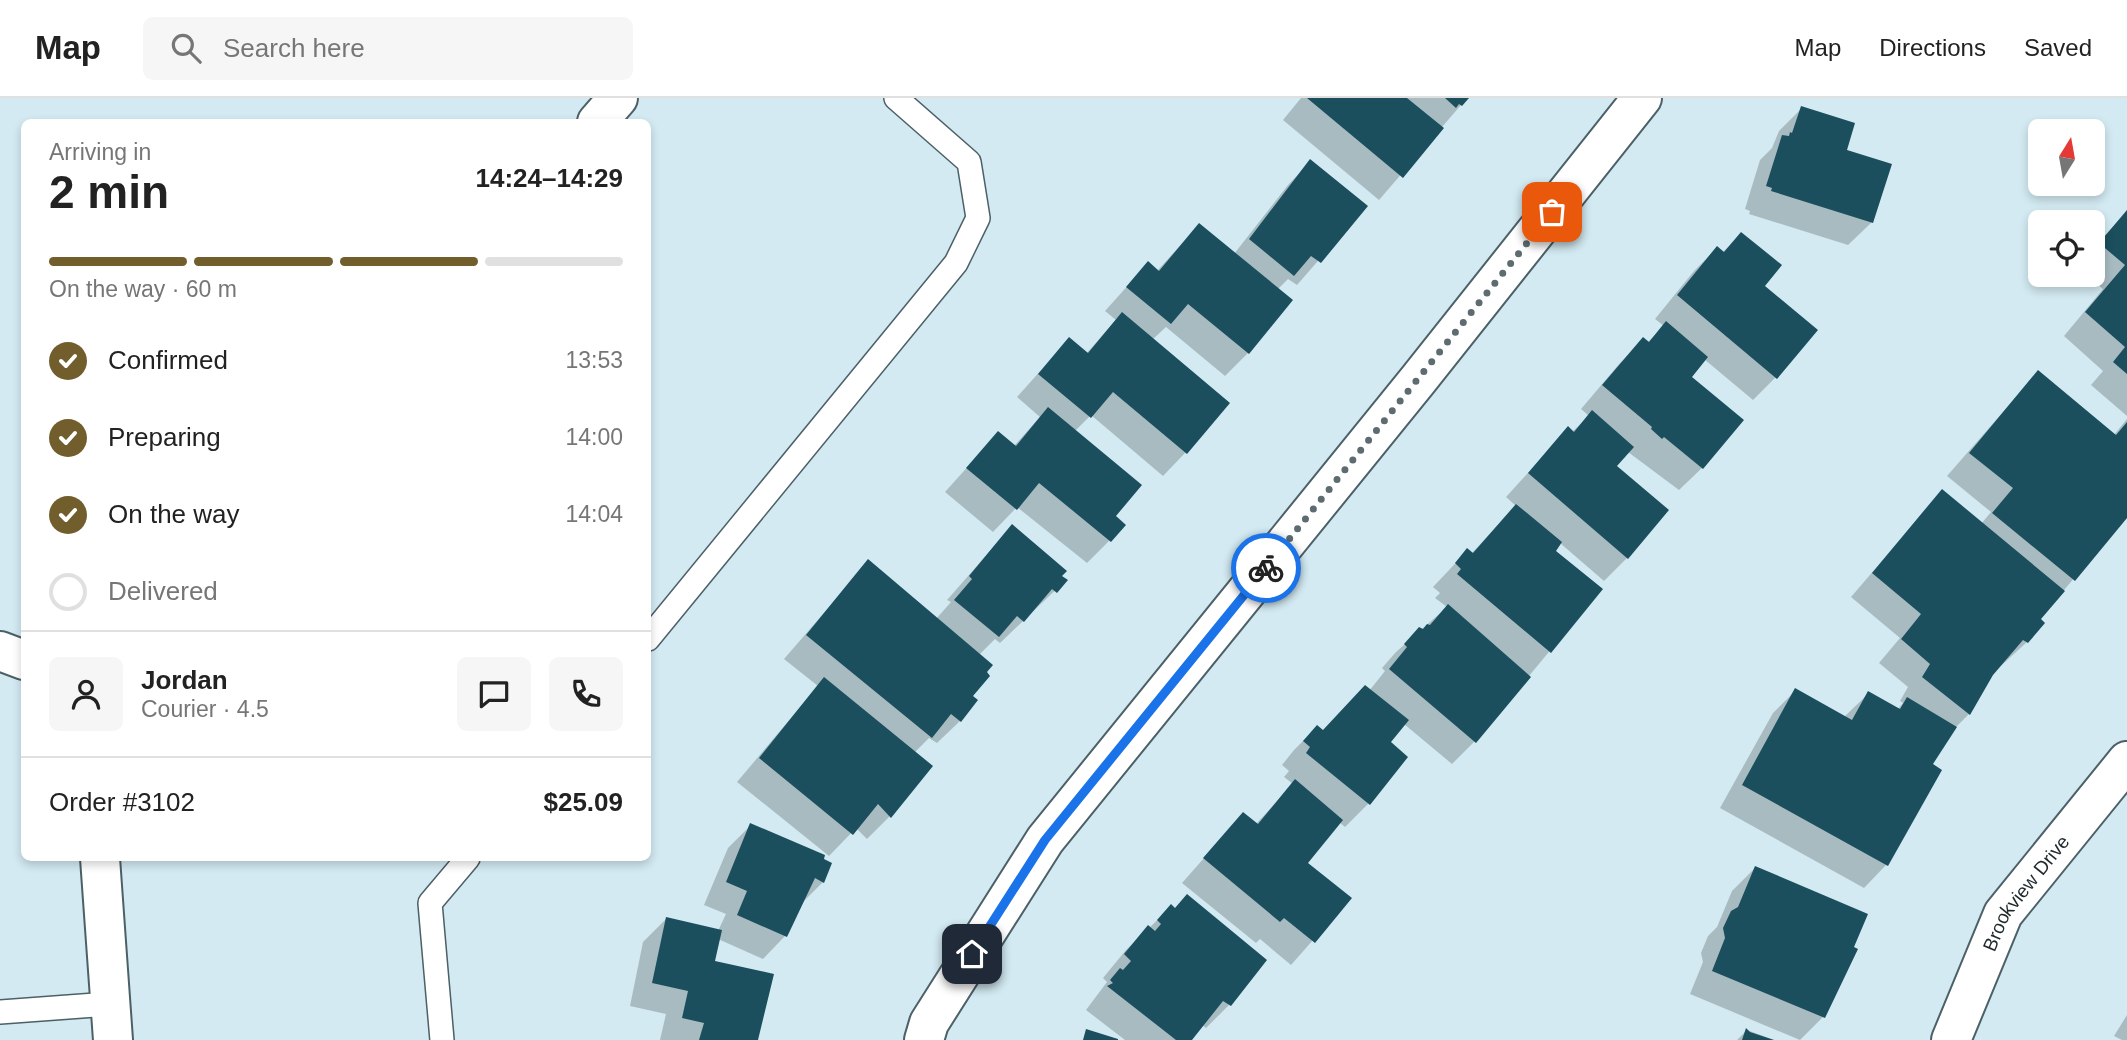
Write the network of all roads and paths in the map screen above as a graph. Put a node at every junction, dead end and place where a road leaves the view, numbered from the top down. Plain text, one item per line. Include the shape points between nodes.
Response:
1 (618, 98) edge
2 (896, 98) edge
3 (1642, 98) edge
4 (600, 119) edge
5 (651, 635) edge
6 (0, 652) edge
7 (21, 659) edge
8 (2127, 761) edge
9 (100, 861) edge
10 (466, 861) edge
11 (0, 1012) edge
12 (111, 1022) edge
13 (442, 1040) edge
14 (925, 1040) edge
15 (1951, 1040) edge

1 - 4 street
2 - 5 lane via 969,162 978,218 956,263
3 - 14 street via 1045,840 929,1023
6 - 7 street
8 - 15 street, Brookview Drive via 2003,914
9 - 12 street
10 - 13 lane via 430,904
11 - 12 lane

